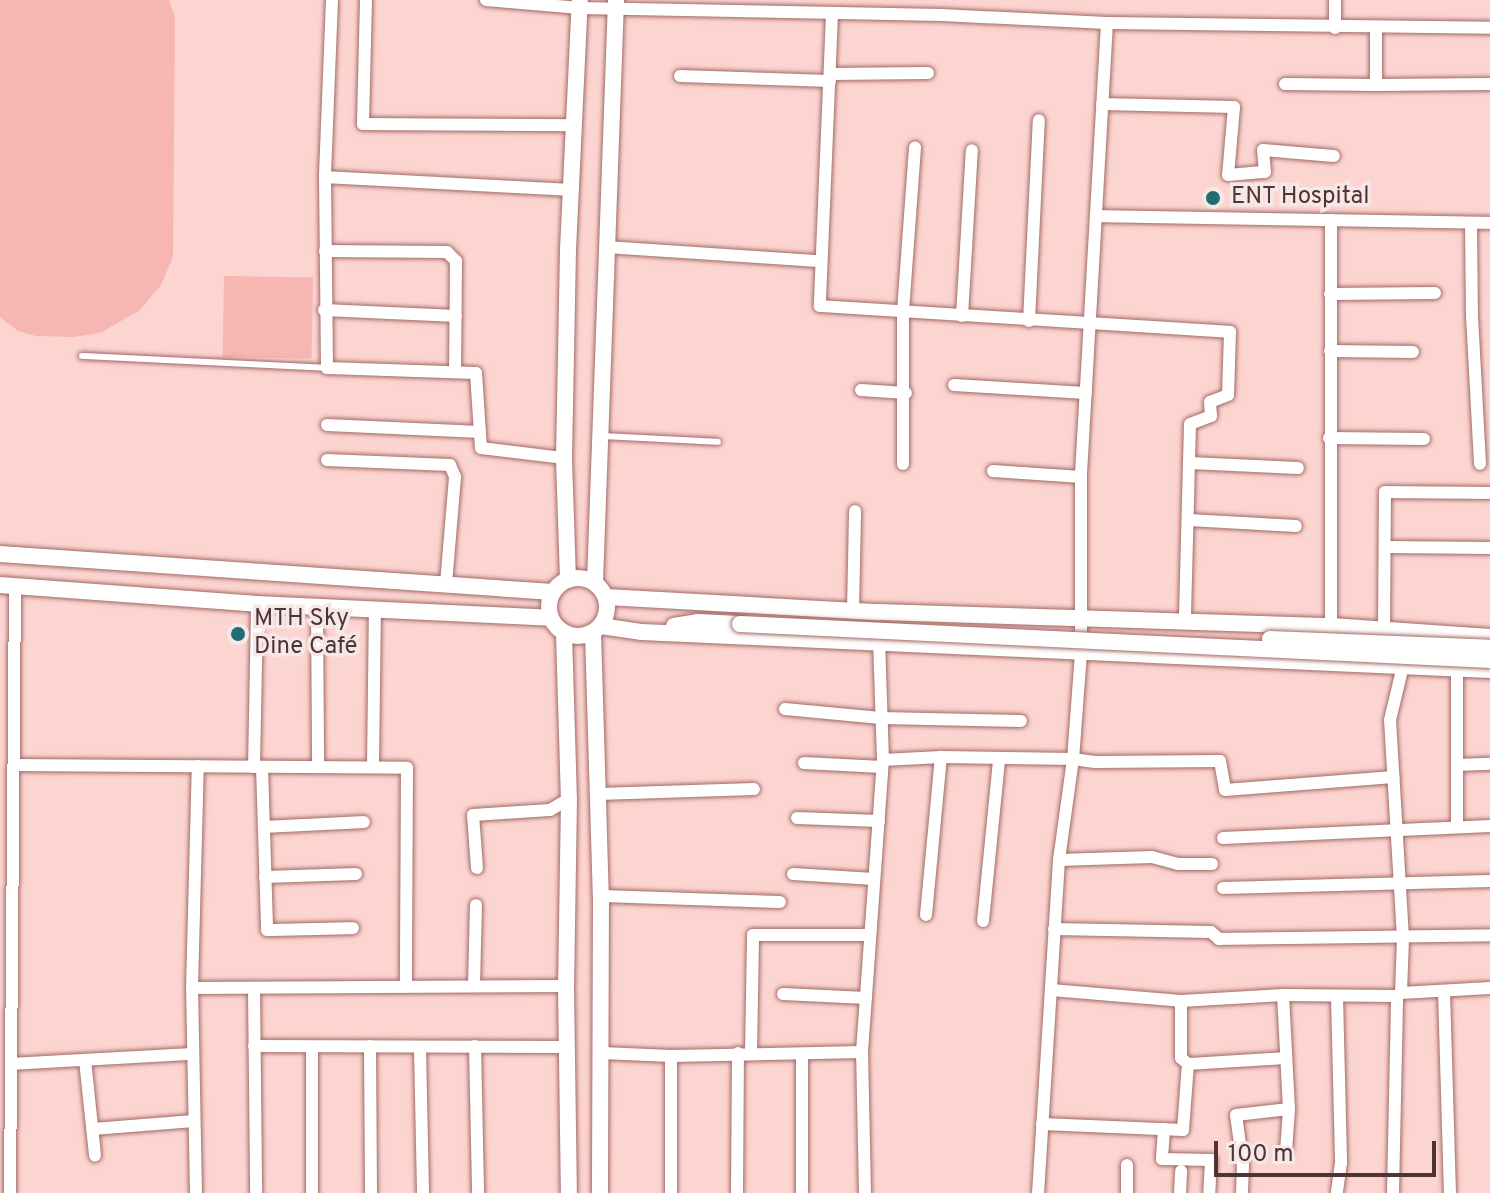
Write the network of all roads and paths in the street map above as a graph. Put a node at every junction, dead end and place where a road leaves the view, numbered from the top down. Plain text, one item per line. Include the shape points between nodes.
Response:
1 (332, 0) edge
2 (366, 0) edge
3 (495, 0) edge
4 (941, 0) edge
5 (1335, 0) edge
6 (580, 4) edge
7 (616, 4) edge
8 (689, 5) edge
9 (809, 7) edge
10 (832, 14) junction
11 (942, 15) junction
12 (1107, 23) junction
13 (1335, 28) junction
14 (1376, 28) junction
15 (1490, 28) edge
16 (928, 73) dead end
17 (680, 76) dead end
18 (830, 77) junction
19 (1285, 84) dead end
20 (1490, 84) edge
21 (1376, 85) junction
22 (1102, 104) junction
23 (1039, 120) dead end
24 (574, 125) junction
25 (915, 147) dead end
26 (972, 150) dead end
27 (1334, 156) dead end
28 (325, 177) junction
29 (571, 190) junction
30 (1096, 216) junction
31 (1331, 220) junction
32 (1471, 223) junction
33 (1490, 223) edge
34 (606, 247) junction
35 (325, 251) junction
36 (819, 261) junction
37 (1435, 293) dead end
38 (1330, 294) junction
39 (324, 310) junction
40 (903, 311) junction
41 (456, 316) junction
42 (962, 316) junction
43 (1029, 321) junction
44 (1090, 325) junction
45 (1330, 351) junction
46 (1413, 352) dead end
47 (82, 356) dead end
48 (327, 368) junction
49 (455, 372) junction
50 (954, 385) dead end
51 (861, 390) dead end
52 (906, 393) junction
53 (1086, 393) junction
54 (1483, 393) edge
55 (327, 425) dead end
56 (480, 432) junction
57 (597, 435) junction
58 (1329, 438) junction
59 (1424, 439) dead end
60 (718, 442) dead end
61 (564, 458) junction
62 (327, 460) dead end
63 (1190, 463) junction
64 (903, 464) dead end
65 (1480, 464) dead end
66 (1298, 468) dead end
67 (993, 471) dead end
68 (1081, 477) junction
69 (1490, 493) edge
70 (855, 511) dead end
71 (1189, 520) junction
72 (1296, 526) dead end
73 (1385, 547) junction
74 (1490, 548) edge
75 (0, 554) edge
76 (568, 580) junction
77 (595, 582) junction
78 (446, 585) junction
79 (8, 586) edge
80 (553, 592) junction
81 (606, 597) junction
82 (644, 599) junction
83 (257, 604) junction
84 (317, 607) junction
85 (375, 610) junction
86 (853, 610) junction
87 (1081, 617) junction
88 (551, 618) junction
89 (744, 620) junction
90 (1185, 621) junction
91 (1331, 626) junction
92 (597, 629) junction
93 (1384, 630) junction
94 (641, 632) junction
95 (564, 633) junction
96 (1490, 637) edge
97 (879, 642) junction
98 (1490, 648) edge
99 (1081, 653) junction
100 (1490, 660) edge
101 (1403, 666) junction
102 (1457, 669) junction
103 (1490, 670) edge
104 (785, 709) dead end
105 (881, 718) junction
106 (1021, 721) dead end
107 (14, 745) junction
108 (0, 746) edge
109 (941, 757) junction
110 (1073, 759) junction
111 (999, 760) junction
112 (804, 763) dead end
113 (883, 764) junction
114 (1490, 764) edge
115 (16, 765) junction
116 (1457, 765) junction
117 (198, 766) junction
118 (258, 767) junction
119 (318, 767) junction
120 (373, 767) junction
121 (1394, 777) junction
122 (0, 779) edge
123 (15, 779) junction
124 (754, 789) dead end
125 (598, 794) junction
126 (569, 799) junction
127 (797, 818) dead end
128 (879, 821) junction
129 (364, 822) dead end
130 (1457, 826) junction
131 (1490, 826) edge
132 (264, 827) junction
133 (1396, 829) junction
134 (1223, 838) dead end
135 (6, 850) edge
136 (1059, 860) junction
137 (1212, 864) dead end
138 (477, 868) dead end
139 (356, 874) dead end
140 (793, 874) dead end
141 (265, 877) junction
142 (874, 879) junction
143 (1490, 881) edge
144 (1398, 882) junction
145 (1223, 888) dead end
146 (601, 896) junction
147 (780, 902) dead end
148 (476, 905) dead end
149 (926, 915) dead end
150 (983, 921) dead end
151 (353, 928) dead end
152 (1054, 929) junction
153 (870, 935) junction
154 (1490, 935) edge
155 (1403, 938) junction
156 (406, 985) junction
157 (474, 986) junction
158 (566, 986) junction
159 (192, 988) junction
160 (254, 988) junction
161 (1490, 988) edge
162 (1051, 990) junction
163 (1444, 992) junction
164 (783, 994) dead end
165 (1399, 994) junction
166 (1283, 995) junction
167 (1337, 996) junction
168 (866, 998) junction
169 (1181, 1001) junction
170 (254, 1046) junction
171 (370, 1046) junction
172 (475, 1046) junction
173 (312, 1047) junction
174 (567, 1047) junction
175 (420, 1048) junction
176 (862, 1052) junction
177 (602, 1053) junction
178 (191, 1054) junction
179 (744, 1054) junction
180 (802, 1055) junction
181 (671, 1056) junction
182 (1285, 1058) junction
183 (85, 1060) junction
184 (11, 1064) junction
185 (1188, 1064) junction
186 (5, 1089) edge
187 (1289, 1109) junction
188 (1120, 1114) dead end
189 (194, 1121) junction
190 (1042, 1124) junction
191 (1120, 1128) junction
192 (93, 1129) junction
193 (1164, 1129) junction
194 (1286, 1152) dead end
195 (95, 1155) dead end
196 (1127, 1165) dead end
197 (1181, 1171) dead end
198 (10, 1193) edge
199 (196, 1193) edge
200 (256, 1193) edge
201 (312, 1193) edge
202 (371, 1193) edge
203 (423, 1193) edge
204 (478, 1193) edge
205 (569, 1193) edge
206 (600, 1193) edge
207 (671, 1193) edge
208 (737, 1193) edge
209 (802, 1193) edge
210 (865, 1193) edge
211 (1038, 1193) edge
212 (1127, 1193) edge
213 (1180, 1193) edge
214 (1209, 1193) edge
215 (1242, 1193) edge
216 (1337, 1193) edge
217 (1393, 1193) edge
218 (1450, 1193) edge

1 - 28 street
2 - 24 street via 363,124
3 - 6 street
4 - 11 street
5 - 13 street
6 - 7 street
6 - 24 street
7 - 8 street
7 - 34 street
8 - 9 street
9 - 10 street
10 - 11 street
10 - 18 street
11 - 12 street
12 - 13 street
12 - 22 street
13 - 14 street
14 - 15 street
14 - 21 street
16 - 18 street
17 - 18 street
18 - 36 street
19 - 21 street
20 - 21 street
22 - 27 street via 1234,107 1228,175 1265,172 1263,150
22 - 30 street
23 - 43 street
24 - 29 street
25 - 40 street
26 - 42 street
28 - 29 street
28 - 35 street
29 - 61 street
30 - 31 street
30 - 44 street
31 - 32 street
31 - 38 street
32 - 33 street
32 - 54 street
34 - 36 street
34 - 57 street
35 - 39 street
35 - 41 street via 447,252 456,261
36 - 40 street via 820,306
37 - 38 street
38 - 45 street
39 - 41 street
39 - 48 street
40 - 42 street
40 - 52 street
41 - 49 street
42 - 43 street
43 - 44 street
44 - 53 street
44 - 63 street via 1230,332 1228,395 1210,402 1211,416 1190,424
45 - 46 street
45 - 58 street
47 - 48 lane
48 - 49 street
49 - 56 street via 476,373
50 - 53 street
51 - 52 street
52 - 64 street
53 - 68 street
54 - 65 street
55 - 56 street
56 - 61 street via 481,448
57 - 60 lane
57 - 77 street
58 - 59 street
58 - 91 street
61 - 76 street
62 - 78 street via 450,465 455,477
63 - 66 street
63 - 71 street
67 - 68 street
68 - 87 street
69 - 73 street via 1385,492
70 - 86 street
71 - 72 street
71 - 90 street
73 - 74 street
73 - 93 street
75 - 78 street
76 - 77 street
76 - 80 street
77 - 81 street
78 - 80 street
79 - 83 street
79 - 107 street
80 - 88 street
81 - 82 street
81 - 92 street via 608,607
82 - 86 street
82 - 89 street
83 - 84 street
83 - 118 street
84 - 85 street
84 - 119 street
85 - 88 street
85 - 120 street
86 - 87 street
87 - 90 street
87 - 99 street
88 - 95 street
89 - 94 street
89 - 98 street, bridge
89 - 100 street, bridge
90 - 91 street
91 - 93 street
92 - 94 street
92 - 95 street via 584,636
92 - 125 street
93 - 96 street
94 - 97 street
95 - 126 street
97 - 99 street
97 - 105 street
99 - 101 street
99 - 110 street
101 - 102 street
101 - 121 street via 1390,720
102 - 103 street
102 - 116 street
104 - 105 street
105 - 106 street
105 - 113 street
107 - 108 street
107 - 115 street
109 - 111 street
109 - 113 street
109 - 149 street
110 - 111 street
110 - 121 street via 1220,761 1225,790
110 - 136 street
111 - 150 street
112 - 113 street
113 - 128 street
114 - 116 street
115 - 117 street
115 - 123 street
116 - 130 street
117 - 118 street
117 - 159 street
118 - 119 street
118 - 132 street
119 - 120 street
120 - 156 street via 407,768
121 - 133 street
122 - 123 street
123 - 135 street
124 - 125 street
125 - 146 street
126 - 138 street via 550,810 473,815
126 - 158 street
127 - 128 street
128 - 142 street
129 - 132 street
130 - 131 street
130 - 133 street
132 - 141 street
133 - 134 street
133 - 144 street
135 - 184 street
136 - 137 street via 1152,857
136 - 152 street
139 - 141 street
140 - 142 street
141 - 151 street via 267,930
142 - 153 street
143 - 144 street
144 - 145 street
144 - 155 street
146 - 147 street
146 - 177 street
148 - 157 street
152 - 155 street via 1211,932 1219,939
152 - 162 street
153 - 168 street
153 - 179 street via 753,935
154 - 155 street
155 - 165 street
156 - 157 street
156 - 160 street
157 - 158 street
158 - 174 street
159 - 160 street
159 - 178 street
160 - 170 street
161 - 163 street
162 - 169 street
162 - 190 street
163 - 165 street
163 - 218 street
164 - 168 street
165 - 167 street
165 - 217 street
166 - 167 street
166 - 169 street
166 - 182 street
167 - 216 street
168 - 176 street
169 - 185 street via 1181,1058
170 - 173 street
170 - 200 street
171 - 173 street
171 - 175 street
171 - 202 street
172 - 174 street
172 - 175 street
172 - 204 street
173 - 201 street
174 - 205 street
175 - 203 street
176 - 180 street
176 - 210 street
177 - 181 street
177 - 206 street
178 - 183 street
178 - 189 street
179 - 180 street
179 - 181 street
179 - 208 street
180 - 209 street
181 - 207 street
182 - 185 street
182 - 187 street
183 - 184 street
183 - 192 street
184 - 186 street
185 - 193 street via 1183,1130
186 - 198 street
187 - 194 street
187 - 215 street via 1236,1115
188 - 191 street
189 - 192 street
189 - 199 street
190 - 191 street
190 - 211 street
191 - 193 street
192 - 195 street
193 - 214 street via 1162,1159 1211,1160
196 - 212 street
197 - 213 street

